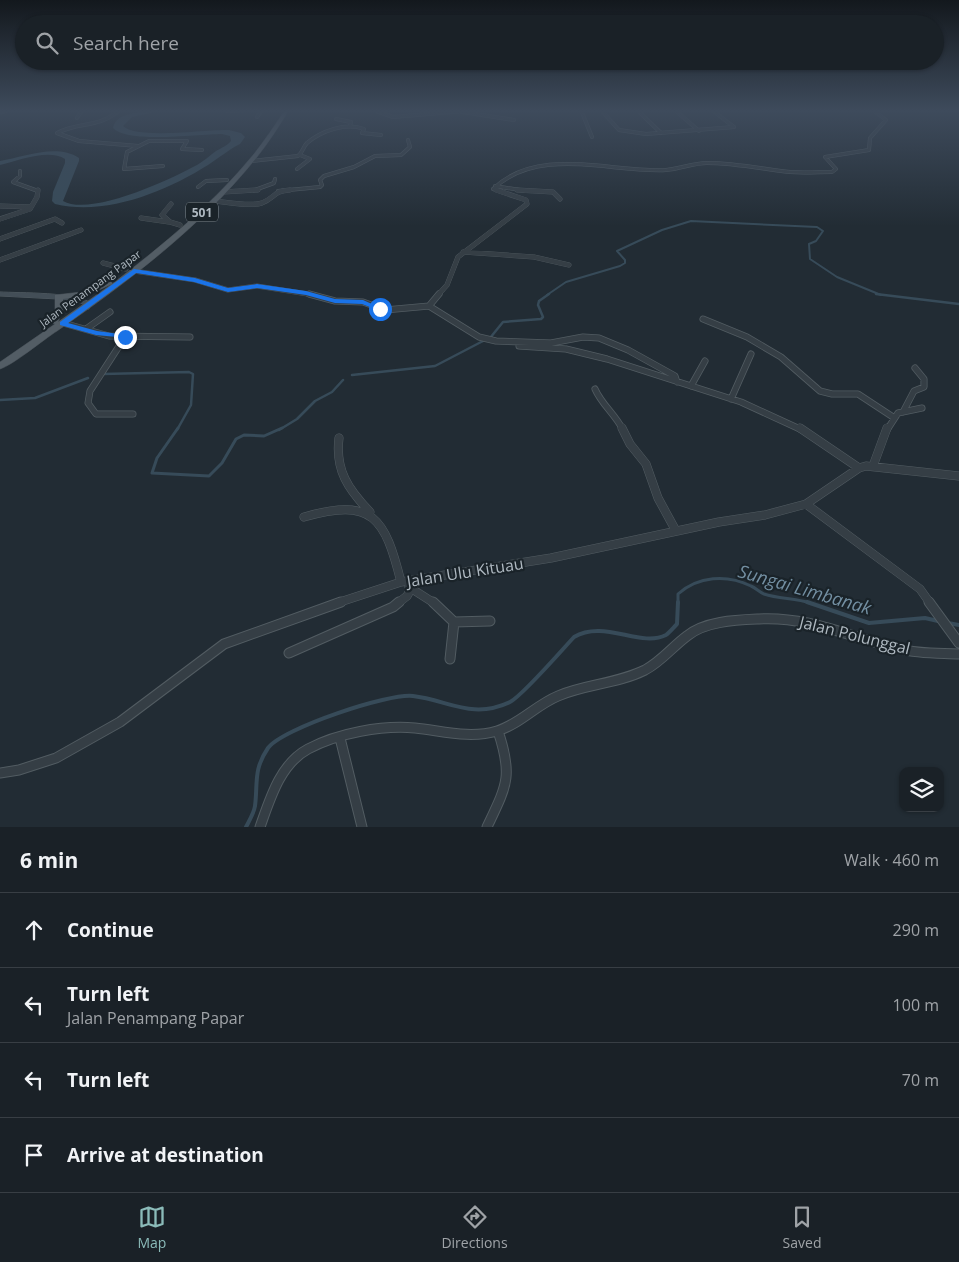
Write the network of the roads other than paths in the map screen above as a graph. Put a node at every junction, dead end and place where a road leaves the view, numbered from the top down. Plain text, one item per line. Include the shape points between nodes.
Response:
1 (133, 149) edge
2 (182, 149) edge
3 (254, 149) edge
4 (260, 149) edge
5 (303, 149) edge
6 (408, 149) edge
7 (869, 149) edge
8 (202, 150) dead end
9 (300, 155) junction
10 (251, 161) junction
11 (163, 166) dead end
12 (297, 169) dead end
13 (20, 172) dead end
14 (275, 178) dead end
15 (227, 180) junction
16 (495, 186) junction
17 (198, 187) dead end
18 (223, 192) junction
19 (560, 199) dead end
20 (214, 201) junction
21 (171, 204) dead end
22 (0, 206) edge
23 (32, 207) junction
24 (142, 218) dead end
25 (0, 219) edge
26 (170, 222) junction
27 (62, 223) dead end
28 (180, 225) junction
29 (81, 230) dead end
30 (0, 239) edge
31 (463, 252) junction
32 (0, 260) edge
33 (103, 263) dead end
34 (569, 265) dead end
35 (130, 270) junction
36 (109, 282) junction
37 (0, 294) edge
38 (58, 297) junction
39 (85, 304) junction
40 (429, 306) junction
41 (110, 312) dead end
42 (703, 319) dead end
43 (58, 322) junction
44 (86, 330) junction
45 (125, 337) junction
46 (190, 337) dead end
47 (496, 341) junction
48 (564, 342) junction
49 (554, 348) junction
50 (751, 354) dead end
51 (0, 357) edge
52 (705, 361) dead end
53 (0, 366) edge
54 (915, 368) dead end
55 (677, 382) junction
56 (691, 386) junction
57 (595, 389) dead end
58 (731, 398) junction
59 (922, 408) dead end
60 (903, 412) junction
61 (133, 414) dead end
62 (894, 417) junction
63 (339, 438) dead end
64 (873, 466) junction
65 (859, 468) junction
66 (959, 476) edge
67 (806, 504) junction
68 (304, 517) dead end
69 (378, 521) junction
70 (676, 531) junction
71 (406, 584) junction
72 (490, 621) dead end
73 (454, 622) junction
74 (959, 643) edge
75 (289, 653) dead end
76 (959, 654) edge
77 (450, 659) dead end
78 (498, 731) junction
79 (340, 738) junction
80 (0, 773) edge
81 (260, 827) edge
82 (362, 827) edge
83 (487, 827) edge

1 - 11 street via 127,152 124,169
2 - 8 street
3 - 15 main road, Jalan Penampang Papar / 501
4 - 10 main road, Jalan Penampang Papar / 501
5 - 9 street
6 - 20 street via 393,157 373,157 365,164 324,176 320,187 275,192 264,202 256,204
7 - 16 street via 825,157 836,169 832,172 790,172 706,163 666,170 551,164
9 - 10 street
9 - 12 street via 310,159
10 - 18 main road, Jalan Penampang Papar / 501
13 - 23 street via 14,184 39,192
14 - 18 street via 274,183 262,189
15 - 17 street via 206,181
15 - 28 main road, Jalan Penampang Papar / 501
16 - 19 street via 553,192
16 - 31 street via 492,188 495,191 519,196 527,204
18 - 20 main road, Jalan Penampang Papar / 501
20 - 35 main road, Jalan Penampang Papar / 501
21 - 26 street via 162,215
22 - 23 street
23 - 25 street
24 - 26 street
26 - 28 street
27 - 30 street via 55,219
28 - 35 main road, Jalan Penampang Papar / 501
29 - 32 street
31 - 34 street via 534,257
31 - 40 street via 454,264 447,285
33 - 35 street
35 - 36 main road, Jalan Penampang Papar / 501
35 - 39 main road, Jalan Penampang Papar / 501
35 - 40 street via 195,280 228,290 248,286 286,290 335,301 363,302 385,310
36 - 38 main road via 83,294
36 - 39 main road, Jalan Penampang Papar / 501
37 - 38 main road
38 - 39 main road
38 - 43 main road via 61,304
39 - 43 main road, Jalan Penampang Papar / 501
40 - 47 street via 479,337
41 - 44 street
42 - 62 street via 747,337 782,357 820,391 858,394
43 - 44 street
43 - 51 main road, Jalan Penampang Papar / 501
43 - 53 main road, Jalan Penampang Papar / 501
44 - 45 street
45 - 46 street
45 - 61 street via 90,391 88,403 96,414
47 - 48 street
47 - 49 street via 528,348
48 - 49 street
48 - 55 street via 590,337 608,341 675,376
49 - 55 street via 615,361
50 - 58 street
52 - 56 street
54 - 60 street via 924,379 924,387 914,391
55 - 56 street
56 - 58 street
57 - 70 street via 601,403 617,416 630,444 646,464 658,498
58 - 65 street via 792,423
59 - 60 street
60 - 62 street
62 - 64 street via 880,441
63 - 69 street via 339,466 361,503
64 - 65 street, Jalan Ulu Kituau
64 - 66 street, Jalan Ulu Kituau
65 - 67 street, Jalan Ulu Kituau
67 - 70 street, Jalan Ulu Kituau
67 - 74 street via 920,589
68 - 69 street via 325,509 353,508
69 - 71 street via 388,536
70 - 71 street, Jalan Ulu Kituau
71 - 73 street via 429,598
71 - 75 street via 407,596 392,607
71 - 80 street, Jalan Ulu Kituau via 269,626 224,644 120,722 56,758
72 - 73 street
73 - 77 street
76 - 78 street, Jalan Polunggal via 903,650 834,626 803,620 761,619 710,626 694,631 659,662 642,671 557,696
78 - 79 street, Jalan Polunggal via 478,735 404,727
78 - 83 street via 508,761 507,772
79 - 81 street, Jalan Polunggal via 302,752 293,761 274,792
79 - 82 street

